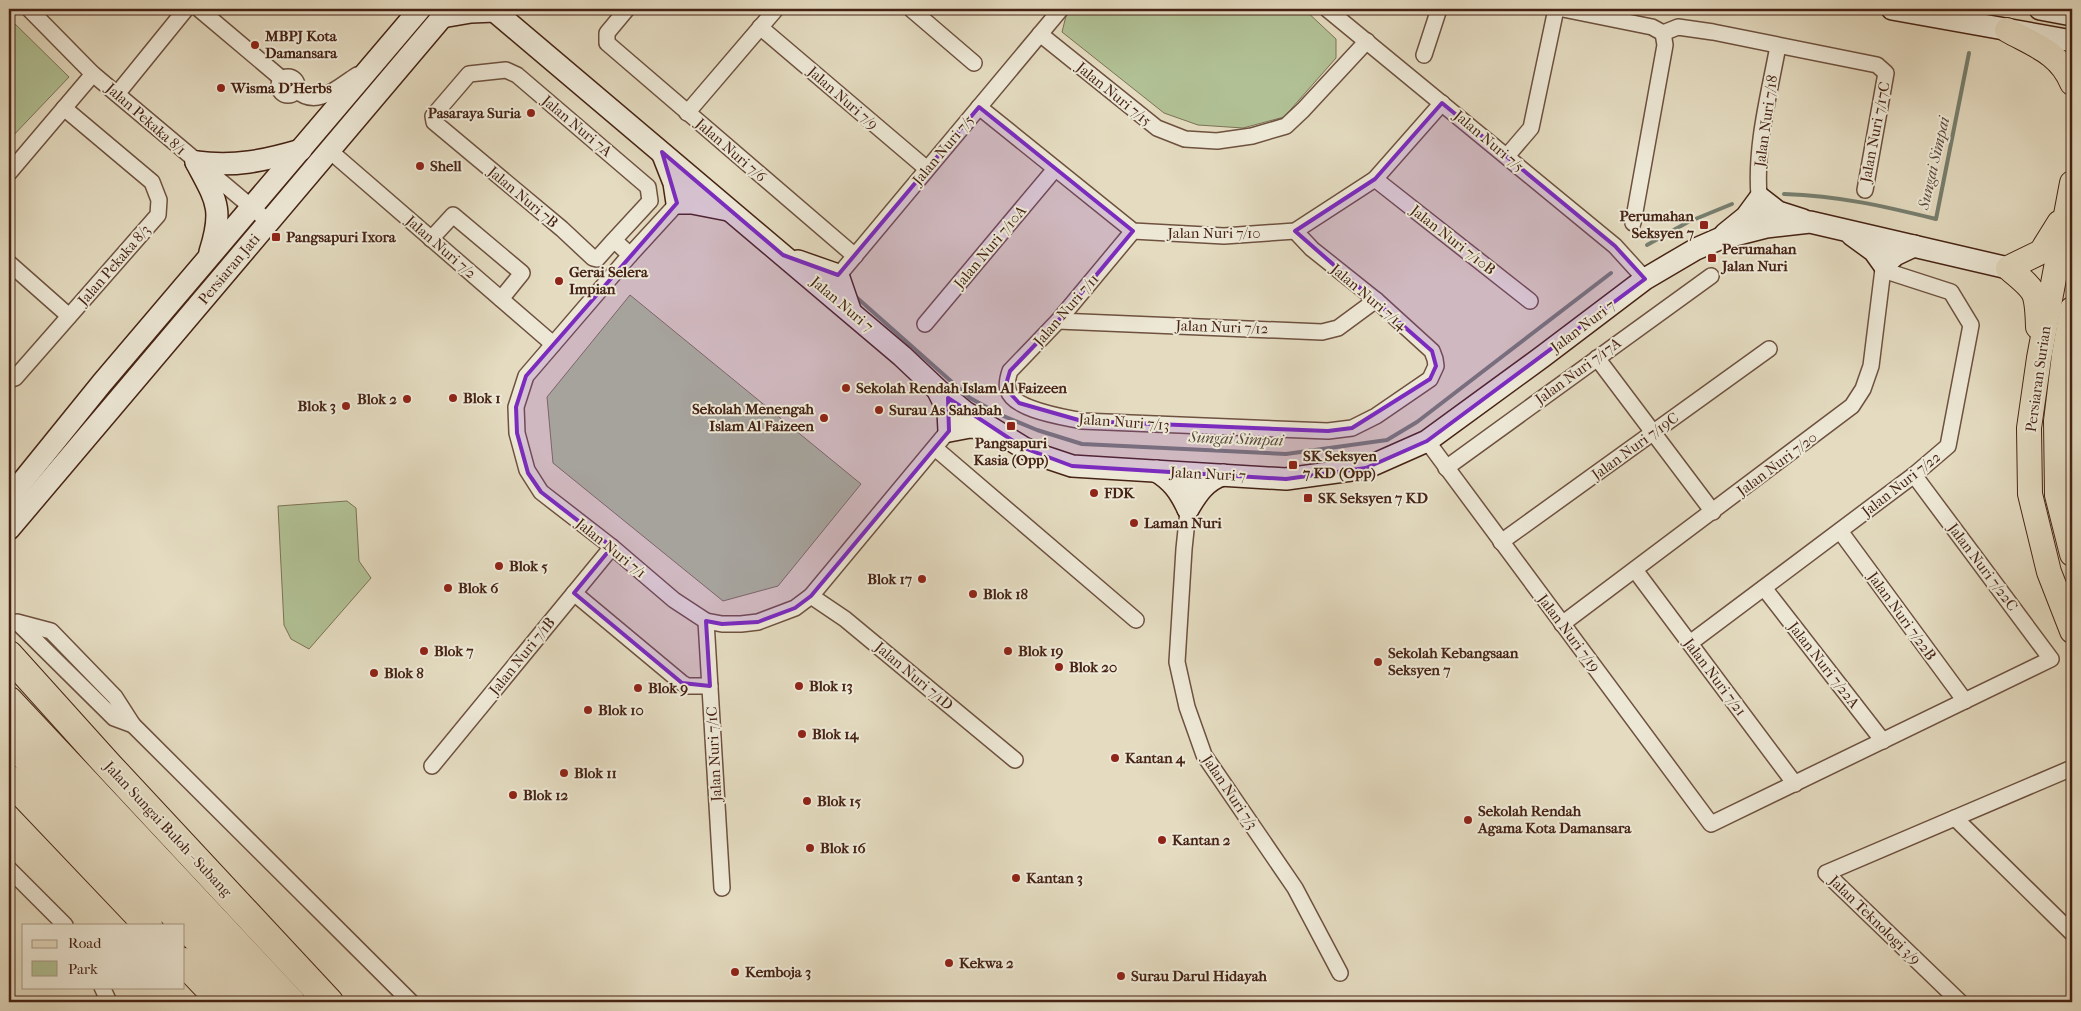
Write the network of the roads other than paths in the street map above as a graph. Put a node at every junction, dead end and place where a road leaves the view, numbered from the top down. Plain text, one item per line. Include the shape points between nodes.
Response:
1 (29, 9) edge
2 (186, 9) edge
3 (199, 9) edge
4 (420, 9) edge
5 (627, 9) edge
6 (776, 9) edge
7 (911, 9) edge
8 (1061, 9) edge
9 (1327, 9) edge
10 (1439, 9) edge
11 (1556, 9) edge
12 (1563, 9) edge
13 (1892, 9) edge
14 (2040, 9) edge
15 (494, 10) edge
16 (446, 13) edge
17 (2072, 15) edge
18 (760, 27) junction
19 (2007, 30) junction
20 (1663, 33) junction
21 (1040, 34) junction
22 (2072, 40) edge
23 (1367, 41) junction
24 (1778, 46) junction
25 (1424, 55) dead end
26 (974, 63) dead end
27 (372, 65) junction
28 (93, 74) junction
29 (2072, 84) edge
30 (117, 94) junction
31 (1442, 102) junction
32 (978, 107) junction
33 (64, 108) junction
34 (688, 113) junction
35 (433, 116) joint
36 (301, 150) junction
37 (330, 151) junction
38 (662, 152) junction
39 (1506, 156) junction
40 (196, 162) junction
41 (10, 168) edge
42 (1055, 169) junction
43 (927, 170) junction
44 (1376, 179) junction
45 (696, 182) junction
46 (1864, 190) dead end
47 (2070, 194) edge
48 (1760, 198) junction
49 (677, 203) junction
50 (251, 207) junction
51 (731, 211) junction
52 (269, 222) junction
53 (1810, 222) junction
54 (1633, 223) dead end
55 (1766, 227) junction
56 (1845, 230) junction
57 (1133, 231) junction
58 (1295, 232) junction
59 (431, 238) junction
60 (1719, 239) junction
61 (1886, 239) junction
62 (614, 240) junction
63 (1914, 246) junction
64 (630, 255) junction
65 (855, 256) junction
66 (206, 262) junction
67 (9, 263) edge
68 (1883, 268) junction
69 (2008, 268) junction
70 (1711, 276) dead end
71 (1645, 279) junction
72 (832, 283) junction
73 (501, 299) junction
74 (1376, 300) junction
75 (1530, 301) dead end
76 (2072, 309) edge
77 (69, 316) junction
78 (1058, 321) junction
79 (925, 324) dead end
80 (553, 344) junction
81 (1769, 349) dead end
82 (1597, 358) junction
83 (2039, 358) junction
84 (1436, 366) joint
85 (9, 380) edge
86 (938, 390) junction
87 (1008, 391) joint
88 (965, 412) junction
89 (992, 429) junction
90 (949, 431) junction
91 (1654, 433) junction
92 (1426, 441) junction
93 (935, 448) junction
94 (1446, 468) junction
95 (1156, 471) junction
96 (1192, 473) junction
97 (1223, 475) junction
98 (1914, 475) junction
99 (9, 498) edge
100 (1188, 509) junction
101 (1713, 512) junction
102 (9, 529) edge
103 (1840, 532) junction
104 (1501, 542) junction
105 (612, 547) junction
106 (2072, 554) edge
107 (1635, 570) junction
108 (1764, 588) junction
109 (574, 593) junction
110 (811, 596) junction
111 (706, 620) junction
112 (1136, 620) dead end
113 (1562, 624) junction
114 (2072, 631) edge
115 (1690, 643) junction
116 (13, 662) edge
117 (710, 686) junction
118 (9, 701) edge
119 (1965, 701) junction
120 (133, 725) junction
121 (9, 739) edge
122 (1884, 741) junction
123 (1015, 760) dead end
124 (432, 766) dead end
125 (2072, 768) edge
126 (9, 779) edge
127 (1795, 784) junction
128 (1955, 818) junction
129 (9, 869) edge
130 (722, 888) dead end
131 (63, 924) edge
132 (147, 924) edge
133 (183, 924) edge
134 (185, 926) edge
135 (2072, 933) edge
136 (185, 963) edge
137 (1340, 973) dead end
138 (102, 988) edge
139 (109, 1002) edge
140 (222, 1002) edge
141 (258, 1002) edge
142 (291, 1002) edge
143 (329, 1002) edge
144 (411, 1002) edge
145 (1960, 1002) edge

1 - 28 street, Jalan Pekaka 8/1
2 - 30 street
3 - 27 street via 282,79 292,78 296,90 308,98 325,96
4 - 27 street, Persiaran Jati
5 - 34 street, Jalan Nuri 7/6 via 608,33 606,43
6 - 18 street
7 - 26 street
8 - 21 street, Jalan Nuri 7/5
9 - 23 street, Jalan Nuri 7/5
10 - 25 street
11 - 39 street via 1531,128
12 - 20 street via 1652,27
13 - 19 street
14 - 17 street
15 - 16 street
15 - 38 street
16 - 37 street, Persiaran Jati
18 - 34 street
18 - 43 street, Jalan Nuri 7/9
19 - 22 street
19 - 29 main road via 2048,52 2066,69
20 - 24 street via 1678,27
20 - 54 street via 1665,45
21 - 23 street, Jalan Nuri 7/15 via 1156,128 1185,139 1217,141 1252,136 1286,126
21 - 32 street, Jalan Nuri 7/5
23 - 31 street, Jalan Nuri 7/5
24 - 46 street, Jalan Nuri 7/17C via 1877,65 1886,73
24 - 48 street, Jalan Nuri 7/18 via 1761,138
27 - 36 street, Persiaran Jati
28 - 30 street, Jalan Pekaka 8/1
28 - 33 street
30 - 40 street, Jalan Pekaka 8/1
31 - 39 street, Jalan Nuri 7/5
31 - 44 street, Jalan Nuri 7/10
32 - 42 street
32 - 43 street, Jalan Nuri 7/5
33 - 41 street
33 - 77 street, Jalan Pekaka 8/3 via 152,182 159,200 158,215
34 - 65 street, Jalan Nuri 7/6
35 - 62 street, Jalan Nuri 7B via 434,122 593,258 597,259
35 - 62 street, Jalan Nuri 7A via 470,74 506,70 516,75 648,186 650,201
36 - 40 street via 246,164
36 - 50 street, Persiaran Jati
37 - 52 street, Persiaran Jati
37 - 59 street, Jalan Nuri 7/2
38 - 45 street
38 - 49 street via 674,183
39 - 71 street, Jalan Nuri 7/5 via 1615,246
40 - 50 street, Jalan Pekaka 8/1
40 - 66 street via 214,196 218,217
42 - 57 street
42 - 79 street, Jalan Nuri 7/10A
43 - 65 street, Jalan Nuri 7/5
44 - 58 street, Jalan Nuri 7/10
44 - 75 street, Jalan Nuri 7/10B
45 - 49 street, Jalan Nuri 7/1
45 - 51 street
47 - 69 main road via 2049,241 2040,252
47 - 83 main road, Persiaran Surian
48 - 53 street via 1778,212
48 - 55 street, Jalan Nuri 7/18
48 - 60 street via 1746,217
49 - 51 street
49 - 64 street, Jalan Nuri 7/1
50 - 52 street, Jalan Pekaka 8/1
50 - 66 street, Persiaran Jati
51 - 72 street via 783,255 810,266
52 - 102 street, Persiaran Jati
53 - 55 street, Jalan Nuri 7
53 - 56 street, Jalan Nuri 7
55 - 60 street, Jalan Nuri 7
56 - 61 street, Jalan Nuri 7
56 - 68 street via 1874,251
57 - 58 street, Jalan Nuri 7/10 via 1224,236
57 - 78 street, Jalan Nuri 7/11
58 - 74 street, Jalan Nuri 7/14
59 - 73 street, Jalan Nuri 7/2
59 - 73 street via 452,215 522,273
60 - 71 street, Jalan Nuri 7
61 - 63 street, Jalan Nuri 7
61 - 68 street, Jalan Nuri 7/20
62 - 64 street
63 - 68 street via 1895,255
63 - 69 street, Jalan Nuri 7
64 - 80 street, Jalan Nuri 7/1
65 - 72 street, Jalan Nuri 7/5
66 - 99 street, Persiaran Jati
67 - 77 street
68 - 98 street, Jalan Nuri 7/22 via 1951,292 1971,325 1948,446
68 - 101 street, Jalan Nuri 7/20 via 1871,366 1863,390 1852,406
69 - 83 main road via 2031,287 2037,302
70 - 82 street, Jalan Nuri 7/17A
71 - 92 street, Jalan Nuri 7
72 - 86 street, Jalan Nuri 7 via 852,313
73 - 80 street, Jalan Nuri 7/2
74 - 78 street, Jalan Nuri 7/12 via 1338,328 1322,332
74 - 84 street, Jalan Nuri 7/14 via 1432,351
76 - 106 main road, Persiaran Surian via 2056,421 2056,495
77 - 85 street, Jalan Pekaka 8/3 via 15,378
78 - 87 street, Jalan Nuri 7/11 via 1010,371
80 - 105 street, Jalan Nuri 7/1 via 526,376 516,408 517,433 528,473 541,492
81 - 91 street, Jalan Nuri 7/19C
82 - 91 street
82 - 94 street, Jalan Nuri 7/17A
83 - 114 main road, Persiaran Surian via 2029,428 2030,494 2049,572
84 - 87 street, Jalan Nuri 7/13 via 1430,379 1376,416 1352,428 1328,431 1082,421 1019,403
86 - 88 street, Jalan Nuri 7
86 - 90 street via 948,411
88 - 89 street, Jalan Nuri 7
88 - 90 street, Jalan Nuri 7/1
89 - 90 street via 970,427
89 - 95 street, Jalan Nuri 7 via 1024,448 1072,466
90 - 93 street, Jalan Nuri 7/1
91 - 101 street
91 - 104 street, Jalan Nuri 7/19C
92 - 94 street, Jalan Nuri 7/19
92 - 97 street, Jalan Nuri 7 via 1366,468 1331,474 1286,478
93 - 110 street, Jalan Nuri 7/1
93 - 112 street
94 - 104 street, Jalan Nuri 7/19
95 - 96 street, Jalan Nuri 7
95 - 100 street via 1168,477
96 - 97 street, Jalan Nuri 7
96 - 100 street, Jalan Nuri 7/3
97 - 100 street via 1212,478
98 - 103 street, Jalan Nuri 7/22
98 - 119 street, Jalan Nuri 7/22C via 2051,659
100 - 137 street, Jalan Nuri 7/3 via 1177,662 1186,707 1204,755 1295,888
101 - 107 street, Jalan Nuri 7/20
103 - 108 street, Jalan Nuri 7/22
103 - 119 street, Jalan Nuri 7/22B
104 - 113 street, Jalan Nuri 7/19
105 - 109 street, Jalan Nuri 7/1B
105 - 111 street, Jalan Nuri 7/1 via 674,600
107 - 113 street, Jalan Nuri 7/20
107 - 115 street, Jalan Nuri 7/21
108 - 115 street, Jalan Nuri 7/22
108 - 122 street, Jalan Nuri 7/22A
109 - 117 street via 682,683
109 - 124 street, Jalan Nuri 7/1B
110 - 111 street, Jalan Nuri 7/1 via 795,608 758,622 722,624
110 - 123 street, Jalan Nuri 7/1D via 845,619
111 - 117 street, Jalan Nuri 7/1C
113 - 127 street, Jalan Nuri 7/19 via 1711,824
115 - 127 street, Jalan Nuri 7/21
116 - 143 highway, Jalan Sungai Buloh - Subang
117 - 130 street, Jalan Nuri 7/1C
118 - 142 highway, Jalan Sungai Buloh - Subang
119 - 122 street
120 - 120 street via 115,697 51,631 17,622 114,718
120 - 144 street
121 - 133 highway
122 - 127 street
125 - 128 street, Jalan Teknologi 3/9
126 - 132 highway
128 - 135 street
128 - 145 street, Jalan Teknologi 3/9 via 1826,873
129 - 131 street
134 - 141 highway
136 - 140 highway
138 - 139 street

